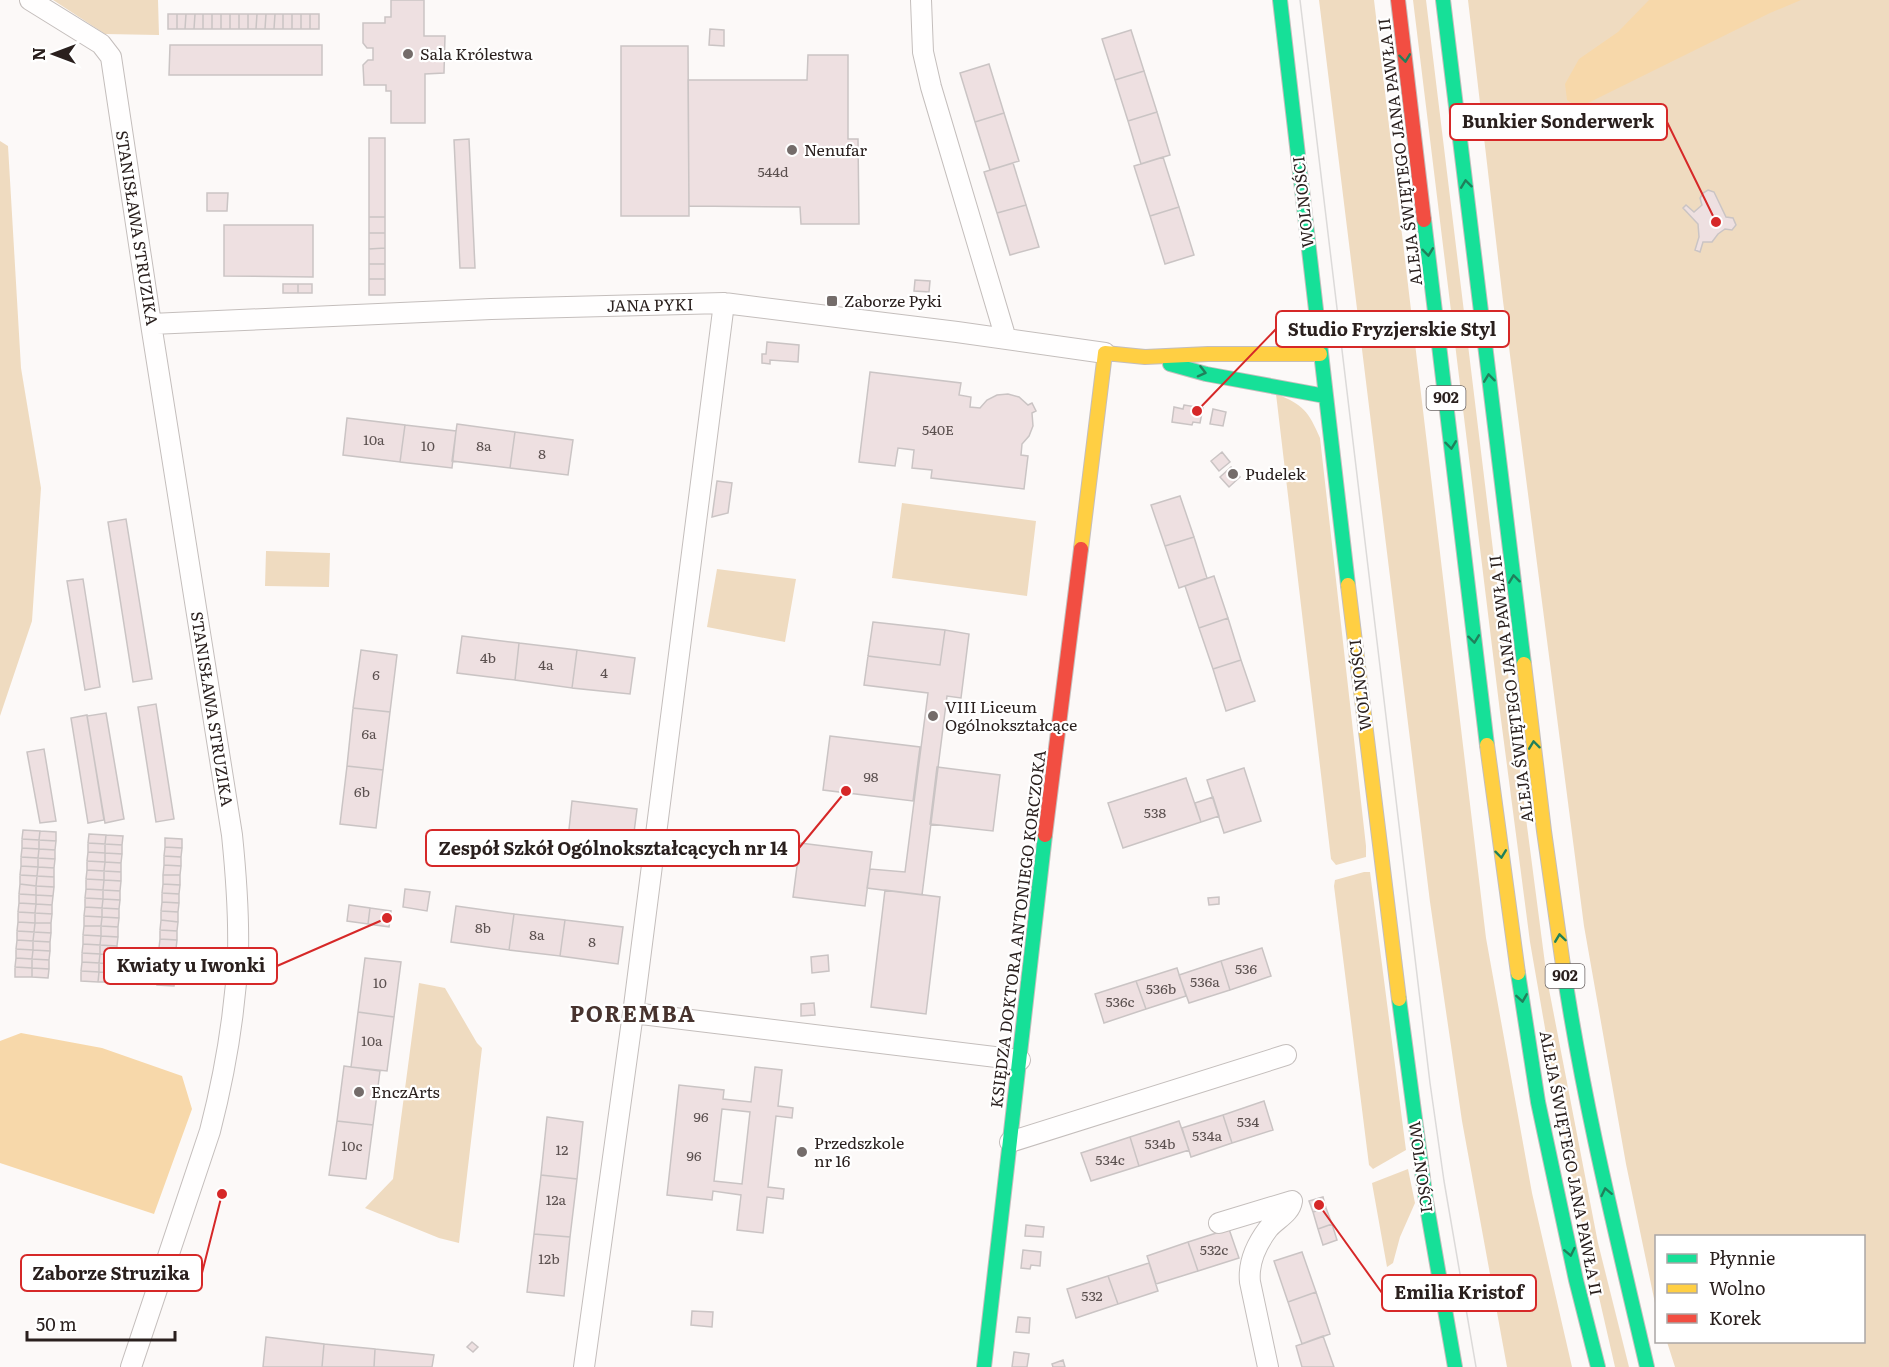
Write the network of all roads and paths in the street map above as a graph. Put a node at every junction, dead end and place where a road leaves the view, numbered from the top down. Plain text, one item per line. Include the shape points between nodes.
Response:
1 (30, 0) edge
2 (1280, 0) edge
3 (1398, 0) edge
4 (1443, 0) edge
5 (920, 4) edge
6 (724, 303) junction
7 (151, 324) junction
8 (1006, 339) junction
9 (1106, 353) junction
10 (1320, 354) junction
11 (1145, 357) junction
12 (1325, 396) junction
13 (633, 1012) junction
14 (1286, 1055) dead end
15 (1020, 1060) junction
16 (1010, 1142) junction
17 (1219, 1223) dead end
18 (1619, 1249) junction
19 (1576, 1280) junction
20 (131, 1367) edge
21 (584, 1367) edge
22 (984, 1367) edge
23 (1268, 1367) edge
24 (1455, 1367) edge
25 (1590, 1367) edge
26 (1598, 1367) edge
27 (1647, 1367) edge
28 (1661, 1367) edge

1 - 7 street, STANISŁAWA STRUZIKA via 101,44 111,57
2 - 10 main road, WOLNOŚCI
3 -> 19 main road, ALEJA ŚWIĘTEGO JANA PAWŁA II / 902 via 1513,941 1538,1102
18 -> 4 main road, ALEJA ŚWIĘTEGO JANA PAWŁA II / 902 via 1569,1004 1544,831
5 - 8 street via 923,52 931,87
6 - 7 street, JANA PYKI
6 - 8 street, JANA PYKI
6 - 13 street
7 - 20 street, STANISŁAWA STRUZIKA via 232,835 238,952 226,1058 210,1131
8 - 9 street, JANA PYKI
9 - 11 main road, JANA PYKI
9 - 15 main road, KSIĘDZA DOKTORA ANTONIEGO KORCZOKA
10 - 11 main road, JANA PYKI
10 - 12 main road, WOLNOŚCI
11 -> 12 main road, JANA PYKI via 1206,374
12 - 24 main road, WOLNOŚCI via 1406,1055
13 - 15 street
13 - 21 street
14 - 16 street
15 - 16 main road, KSIĘDZA DOKTORA ANTONIEGO KORCZOKA
16 - 22 main road, KSIĘDZA DOKTORA ANTONIEGO KORCZOKA
17 - 23 street via 1292,1201 1291,1208 1268,1229 1249,1270
18 - 27 main road, ALEJA ŚWIĘTEGO JANA PAWŁA II / 902
18 - 28 main road
19 - 25 main road
19 - 26 main road, ALEJA ŚWIĘTEGO JANA PAWŁA II / 902

